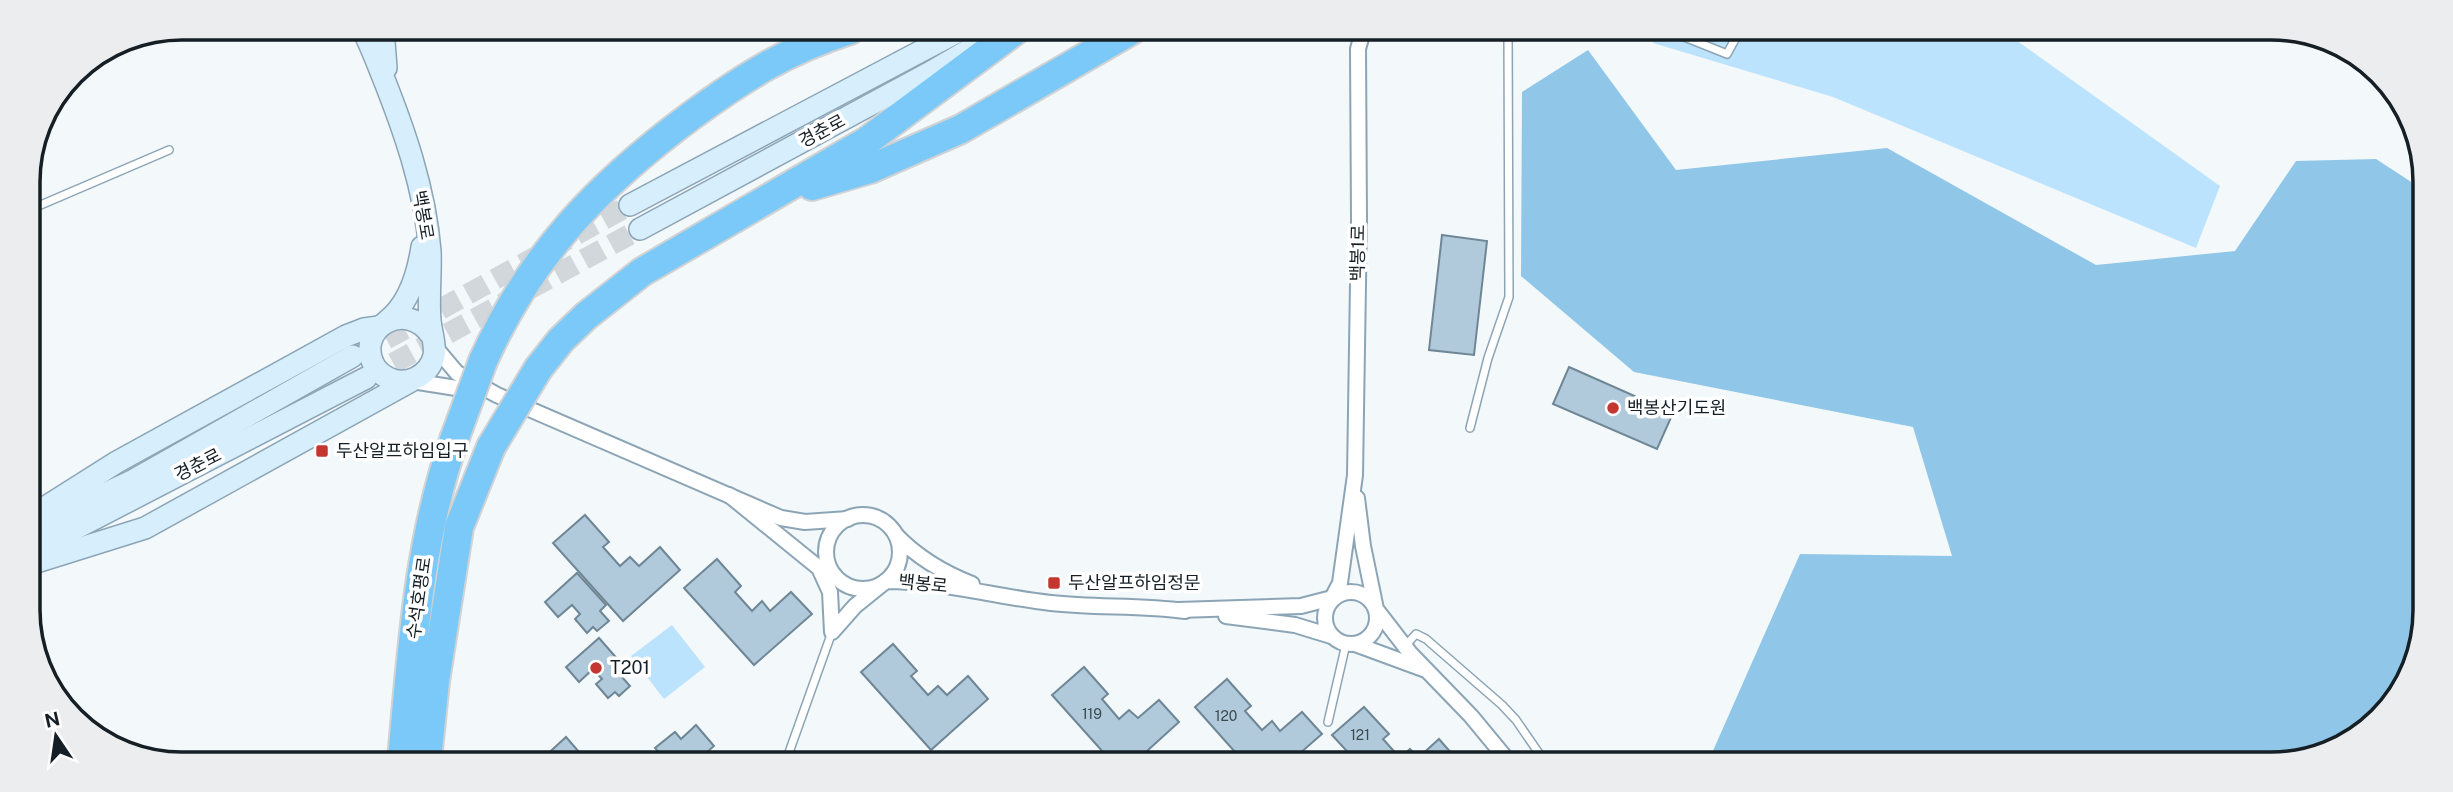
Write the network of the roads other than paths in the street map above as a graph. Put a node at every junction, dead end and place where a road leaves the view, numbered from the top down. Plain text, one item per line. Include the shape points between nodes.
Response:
1 (367, 40) edge
2 (384, 40) edge
3 (798, 40) edge
4 (822, 40) edge
5 (942, 40) edge
6 (985, 40) edge
7 (1003, 40) edge
8 (1115, 40) edge
9 (1360, 40) edge
10 (1508, 40) edge
11 (1692, 40) edge
12 (1735, 40) edge
13 (758, 70) junction
14 (392, 98) junction
15 (169, 150) dead end
16 (769, 199) junction
17 (630, 205) tunnel mouth
18 (41, 206) edge
19 (426, 224) junction
20 (640, 229) tunnel mouth
21 (383, 324) junction
22 (433, 342) junction
23 (353, 356) tunnel mouth
24 (366, 378) tunnel mouth
25 (411, 380) junction
26 (496, 395) junction
27 (1470, 428) dead end
28 (1355, 475) junction
29 (729, 495) junction
30 (40, 511) edge
31 (848, 519) junction
32 (40, 524) edge
33 (894, 533) junction
34 (40, 547) edge
35 (40, 561) edge
36 (827, 561) junction
37 (886, 581) junction
38 (1006, 598) junction
39 (1332, 598) junction
40 (1376, 609) junction
41 (1178, 610) junction
42 (832, 632) junction
43 (1331, 636) junction
44 (1351, 644) junction
45 (1406, 645) junction
46 (1428, 671) junction
47 (1328, 722) dead end
48 (1500, 751) edge
49 (1538, 751) edge
50 (403, 752) edge
51 (429, 752) edge
52 (792, 752) edge

1 - 14 street
2 - 14 street
3 - 13 highway
4 - 13 highway
5 - 17 street, 경춘로
6 - 20 street, 경춘로
7 - 16 highway via 867,141
8 - 16 highway via 961,129 870,169
9 - 28 street, 백봉1로
10 - 27 lane via 1509,297
11 - 12 lane via 1727,54
13 - 50 highway, 수석호평로, bridge via 635,159 581,209 514,300 482,361 440,479 417,597
14 - 19 street, 백봉로
15 - 18 lane
16 - 51 highway, 수석호평로, bridge via 612,294 561,340 538,369 491,447 459,527
19 - 21 street via 411,287 400,309
19 - 22 street, 백봉로
21 - 22 street via 407,318 416,321 426,327
21 - 25 street via 370,345 374,365 389,379
21 - 30 street via 334,343 117,462
22 - 25 street via 429,368
22 - 26 street via 457,373
23 - 32 street, 경춘로 via 134,480
24 - 34 street, 경춘로
25 - 26 street
25 - 35 street via 145,528
26 - 29 street
28 - 39 street, 백봉1로 via 1342,573
28 - 40 street, 백봉1로
29 - 31 street via 781,518 805,522
29 - 36 street
29 - 42 street via 818,568 830,592
31 - 33 street via 872,516
31 - 36 street via 829,536
33 - 37 street via 899,561
33 - 38 street, 백봉로 via 950,575
36 - 37 street via 832,573 852,588 876,587
37 - 38 street, 백봉로 via 941,584
37 - 42 street, 백봉로
38 - 41 street, 백봉로
39 - 40 street via 1356,592 1372,601
39 - 41 street, 백봉로 via 1301,606
39 - 43 street via 1324,613
40 - 44 street via 1376,627 1364,641
40 - 45 street
41 - 43 street, 백봉로 via 1294,625
42 - 52 lane
43 - 44 street
44 - 46 street
44 - 47 lane
45 - 46 street
45 - 49 lane via 1416,634 1426,639 1502,705
46 - 48 street

